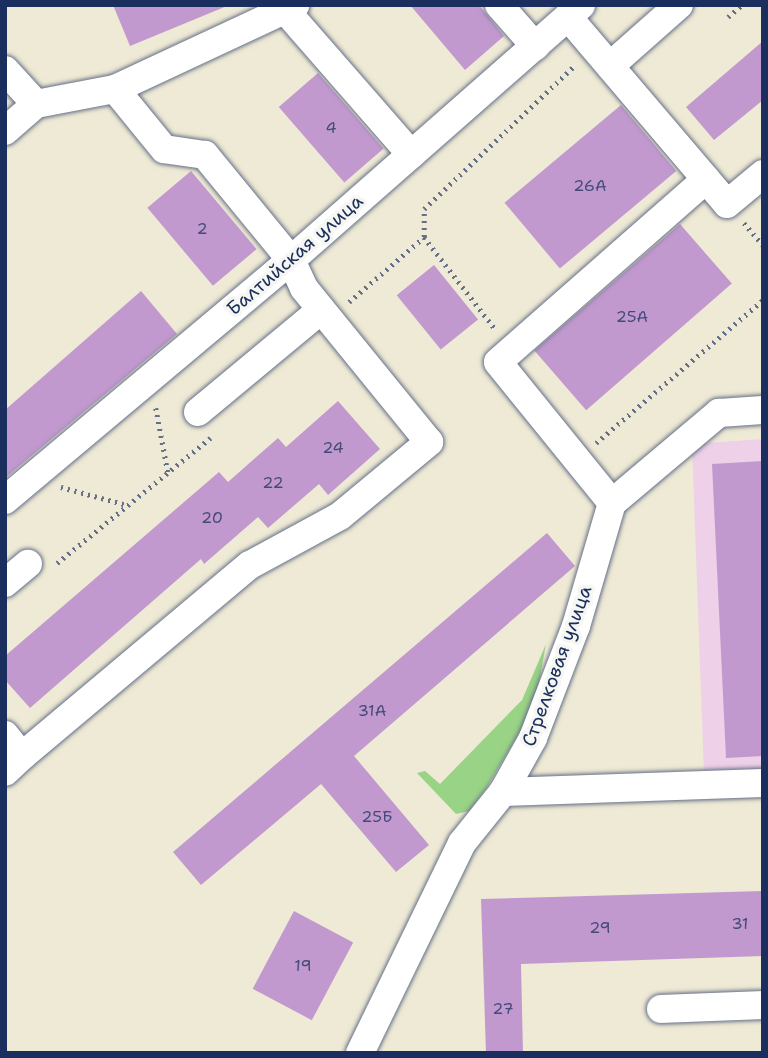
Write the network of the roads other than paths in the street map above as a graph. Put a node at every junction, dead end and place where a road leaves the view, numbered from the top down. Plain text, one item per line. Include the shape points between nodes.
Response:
1 (499, 5) edge
2 (679, 5) edge
3 (291, 9) edge
4 (575, 11) edge
5 (535, 47) junction
6 (610, 66) junction
7 (5, 70) edge
8 (115, 89) junction
9 (36, 104) junction
10 (5, 131) edge
11 (411, 154) junction
12 (763, 174) edge
13 (706, 179) junction
14 (292, 260) junction
15 (321, 310) junction
16 (763, 410) edge
17 (198, 412) dead end
18 (5, 500) edge
19 (612, 503) junction
20 (29, 564) dead end
21 (5, 583) edge
22 (11, 754) edge
23 (763, 783) edge
24 (503, 792) junction
25 (763, 1005) edge
26 (661, 1009) dead end
27 (360, 1053) edge

1 - 5 street
2 - 6 street
3 - 8 street
3 - 11 street
4 - 5 street, Балтийская улица
4 - 6 street
5 - 11 street, Балтийская улица
6 - 13 street
7 - 9 street
8 - 9 street
8 - 14 street via 164,149 205,155
9 - 10 street
11 - 14 street, Балтийская улица
12 - 13 street via 727,204
13 - 19 street via 505,356
14 - 15 street via 304,288
14 - 18 street, Балтийская улица
15 - 17 street
15 - 22 street via 429,442 340,516 250,565
16 - 19 street via 719,413
19 - 24 street, Стрелковая улица via 534,738
20 - 21 street
23 - 24 street
24 - 27 street, Стрелковая улица via 461,843
25 - 26 street

